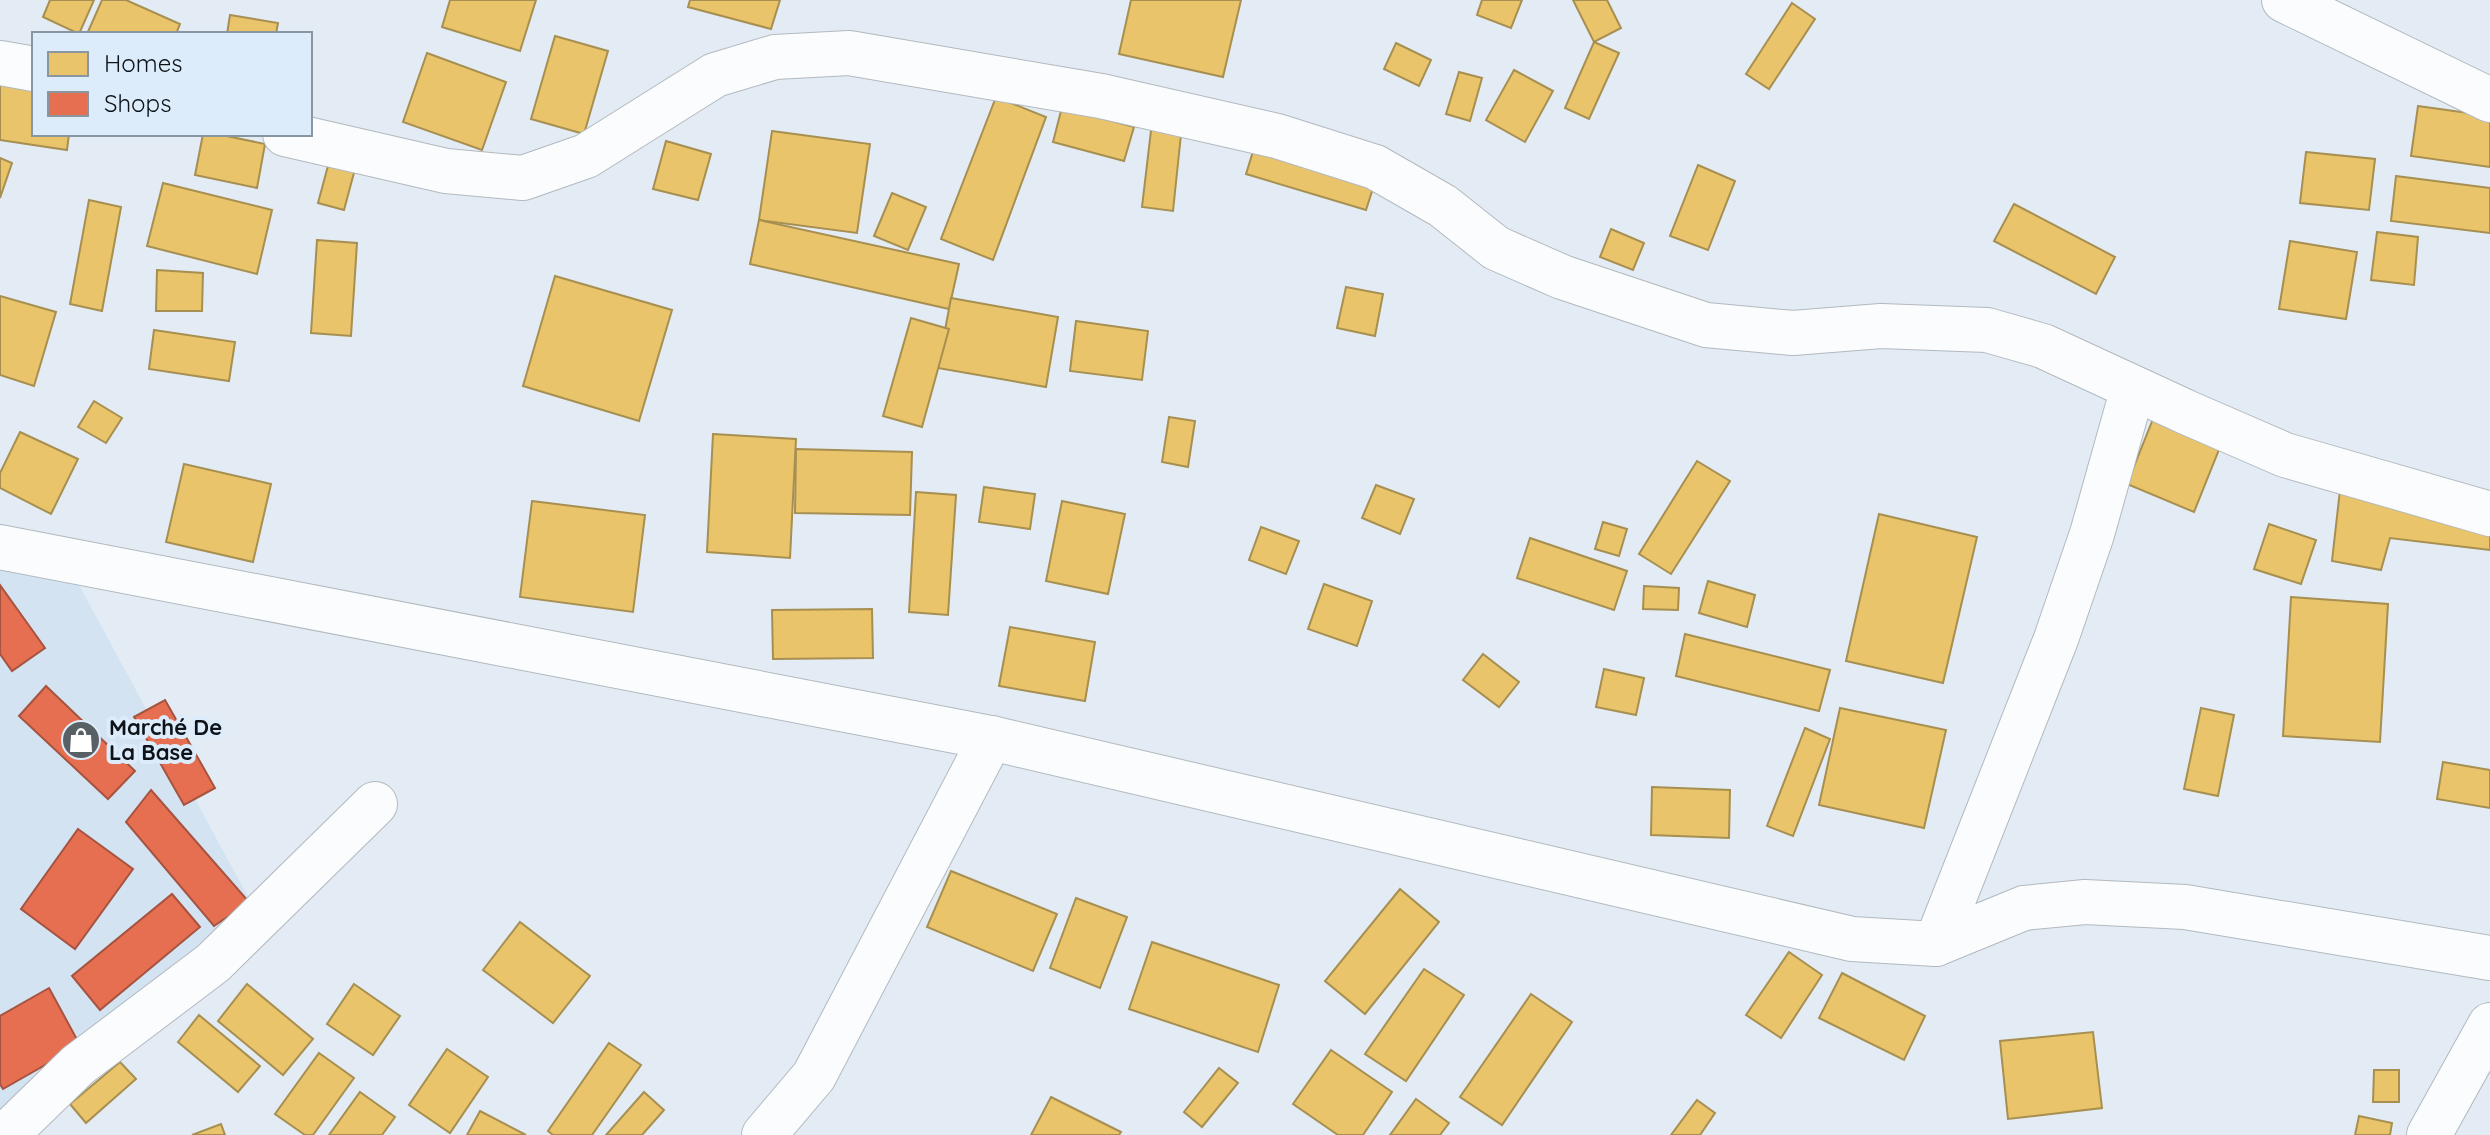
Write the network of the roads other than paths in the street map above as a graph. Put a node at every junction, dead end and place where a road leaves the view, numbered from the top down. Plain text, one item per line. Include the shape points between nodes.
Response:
1 (2284, 0) edge
2 (0, 63) edge
3 (32, 69) edge
4 (2490, 100) edge
5 (294, 136) edge
6 (2133, 388) junction
7 (2490, 514) edge
8 (0, 547) edge
9 (991, 738) junction
10 (375, 804) dead end
11 (1936, 944) junction
12 (2490, 958) edge
13 (2490, 1025) edge
14 (6, 1135) edge
15 (764, 1135) edge
16 (2429, 1135) edge

1 - 4 street
2 - 3 street
5 - 6 street via 446,171 523,178 586,156 715,75 775,57 849,53 1101,96 1277,136 1375,167 1443,206 1496,248 1562,277 1706,325 1793,333 1881,326 1987,330 2043,346
6 - 7 street via 2285,455
6 - 11 street via 2056,639
8 - 9 street
9 - 11 street via 1852,939
9 - 15 street via 814,1076
10 - 14 street via 213,963 78,1065
11 - 12 street via 2024,908 2085,902 2185,907
13 - 16 street

